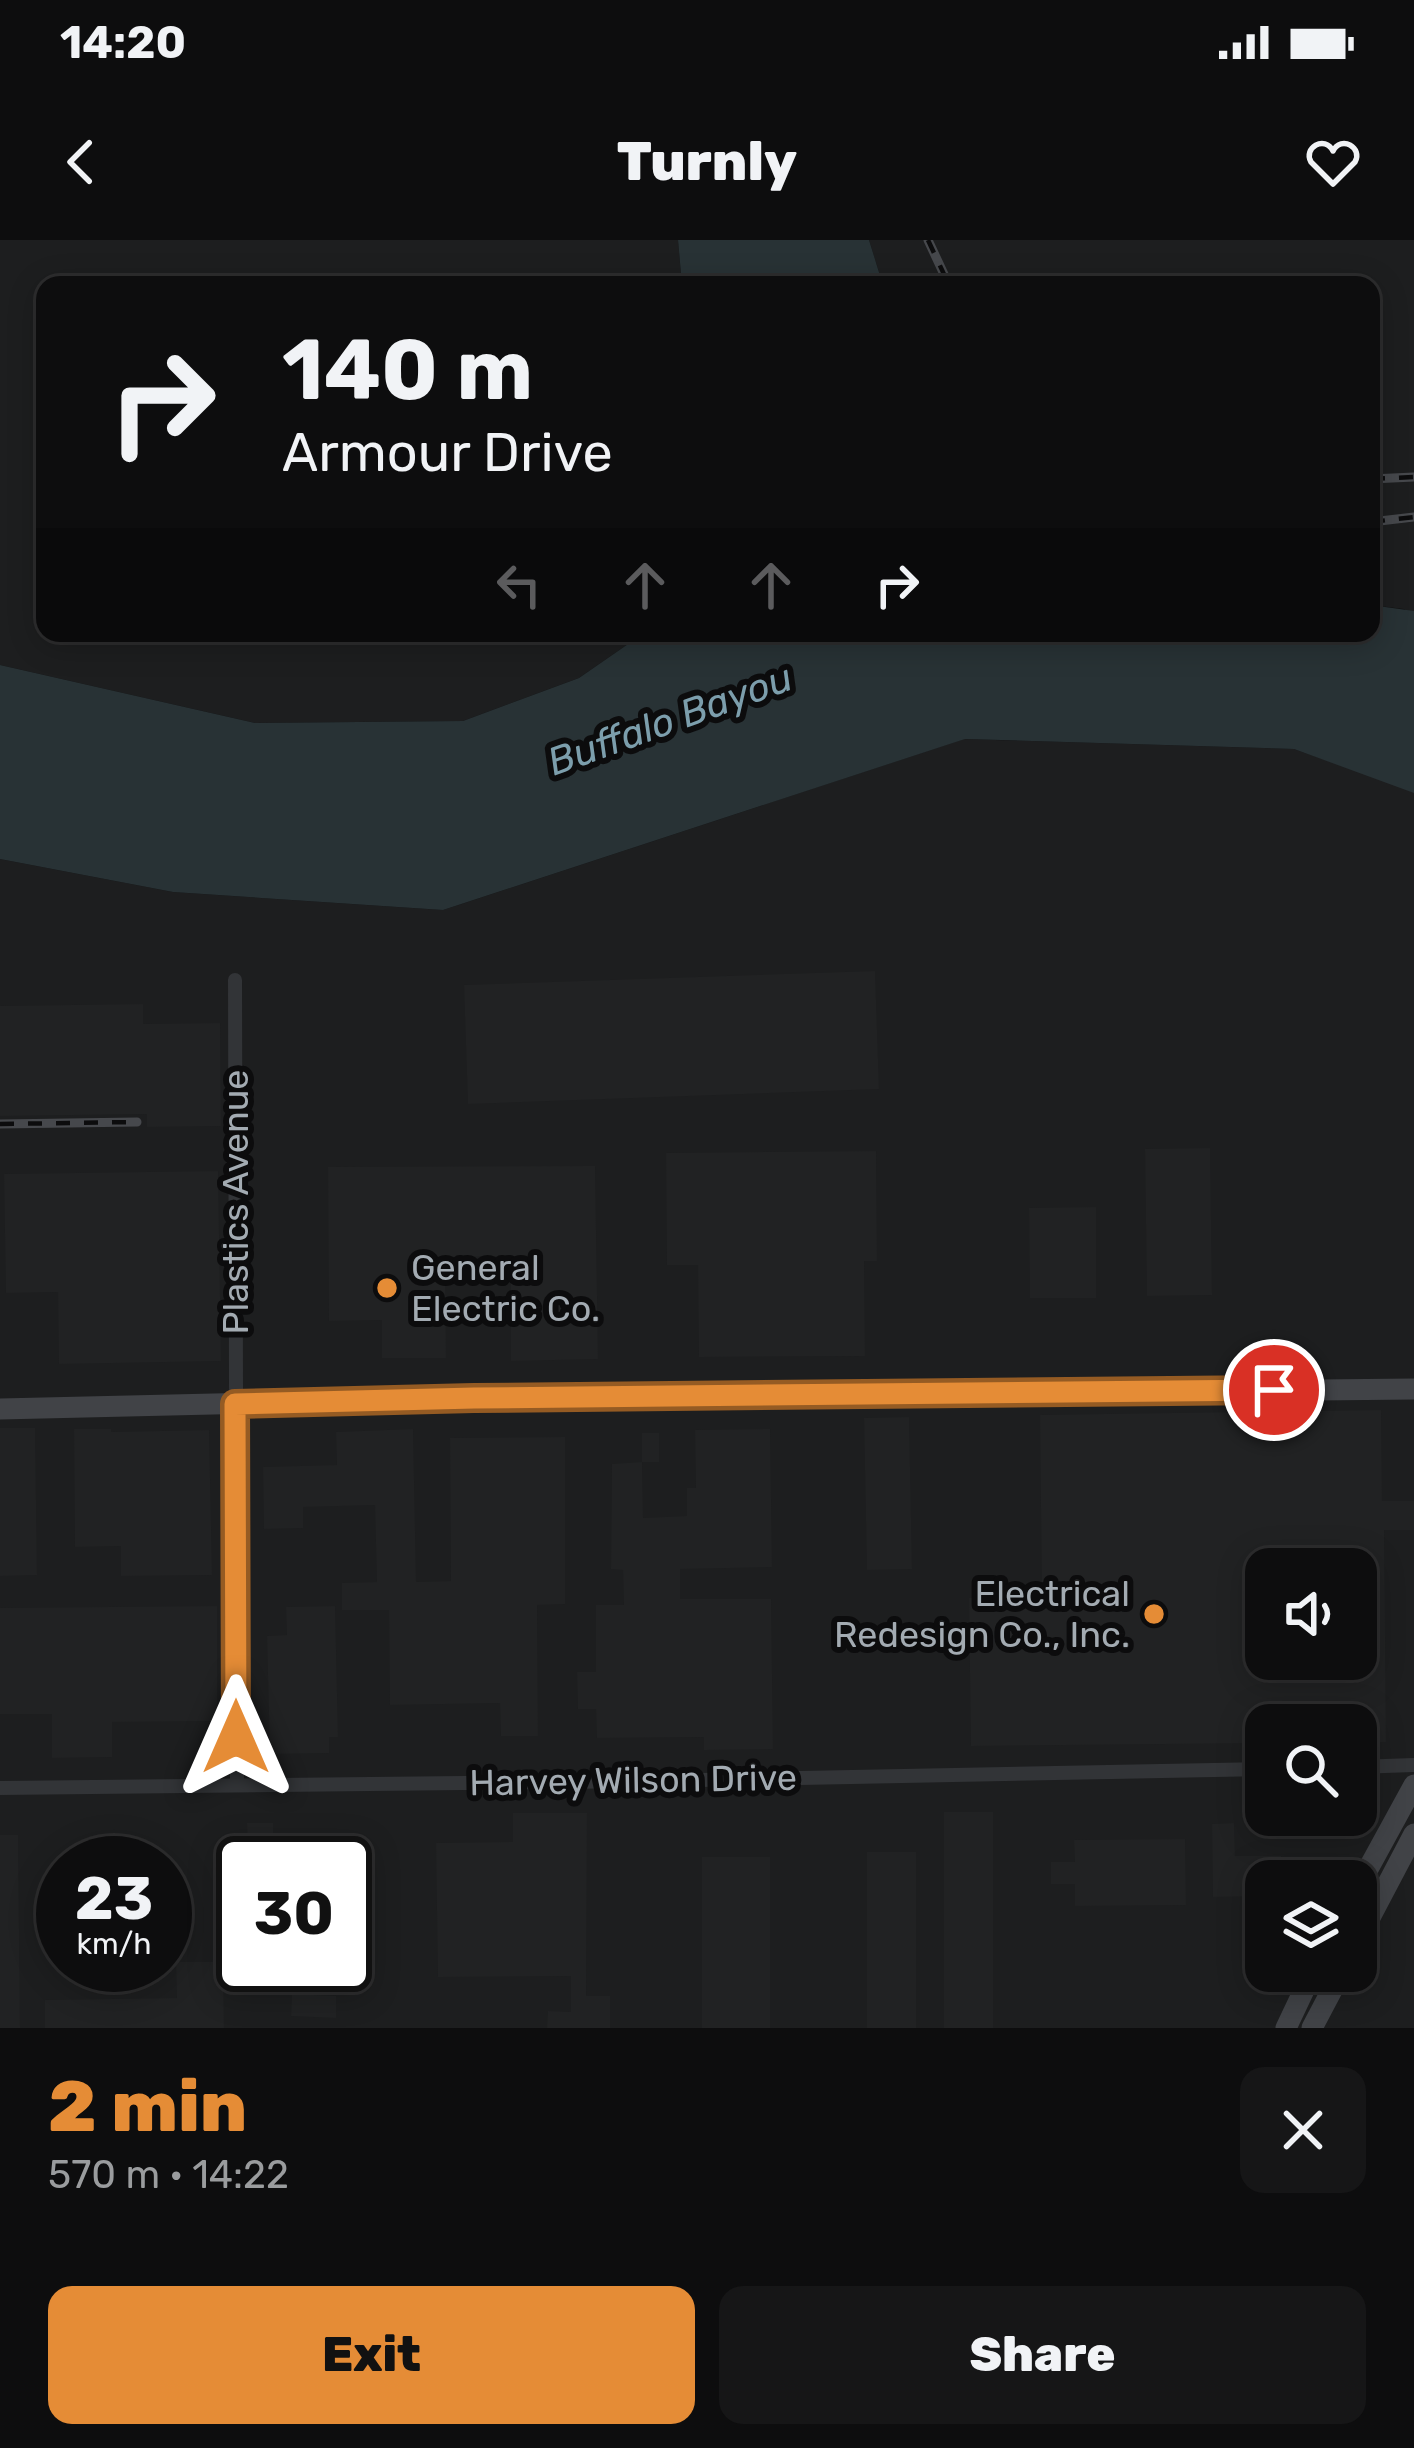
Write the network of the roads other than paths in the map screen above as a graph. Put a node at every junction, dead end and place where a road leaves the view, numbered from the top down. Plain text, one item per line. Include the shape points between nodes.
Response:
1 (235, 980) dead end
2 (1414, 1389) edge
3 (235, 1404) junction
4 (0, 1409) edge
5 (1414, 1765) edge
6 (1377, 1766) edge
7 (1245, 1769) edge
8 (237, 1785) junction
9 (1414, 1785) edge
10 (0, 1788) edge
11 (1414, 1834) edge
12 (1373, 1860) edge
13 (1377, 1904) edge
14 (1303, 1992) edge
15 (1330, 1992) edge
16 (1286, 2028) edge
17 (1312, 2028) edge

1 - 3 street, Plastics Avenue
2 - 3 street
3 - 4 street
3 - 8 street, Plastics Avenue
5 - 6 street
7 - 8 street, Harvey Wilson Drive
8 - 10 street, Harvey Wilson Drive
9 - 12 street
11 - 13 street
14 - 16 street
15 - 17 street

